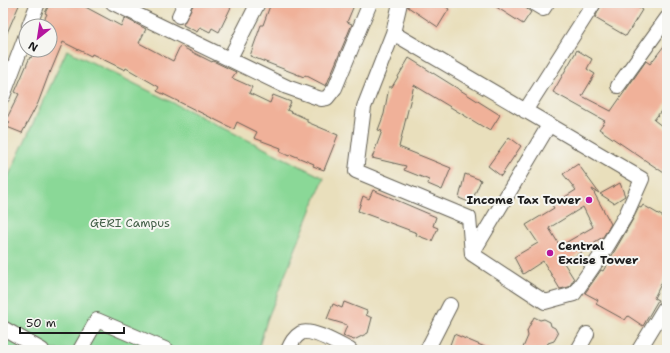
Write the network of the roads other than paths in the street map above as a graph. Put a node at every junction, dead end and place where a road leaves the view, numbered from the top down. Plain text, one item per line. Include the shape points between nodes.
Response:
1 (38, 3) edge
2 (113, 3) edge
3 (185, 3) edge
4 (258, 3) edge
5 (370, 3) edge
6 (400, 3) edge
7 (533, 3) edge
8 (547, 3) edge
9 (594, 3) edge
10 (178, 16) dead end
11 (33, 18) edge
12 (667, 18) edge
13 (393, 33) junction
14 (18, 56) edge
15 (230, 58) junction
16 (618, 86) dead end
17 (3, 96) edge
18 (525, 111) junction
19 (549, 125) junction
20 (472, 254) junction
21 (667, 304) edge
22 (450, 305) dead end
23 (3, 328) edge
24 (587, 334) dead end
25 (42, 350) edge
26 (80, 350) edge
27 (167, 350) edge
28 (288, 350) edge
29 (350, 350) edge
30 (427, 350) edge
31 (578, 350) edge
32 (639, 350) edge

1 - 11 street
2 - 15 street
3 - 10 street
4 - 15 street
5 - 15 street via 335,88 327,98 321,99 286,87
6 - 13 street
7 - 8 street via 543,9
9 - 18 street
12 - 16 street
13 - 18 street
13 - 20 street via 364,107 356,171 469,218
14 - 17 street
18 - 19 street
19 - 20 street
19 - 20 street via 642,179 626,215 574,294 545,302
21 - 32 street
22 - 30 street
23 - 25 street
24 - 31 street
26 - 27 street via 97,320
28 - 29 street via 294,338 303,332 314,333

